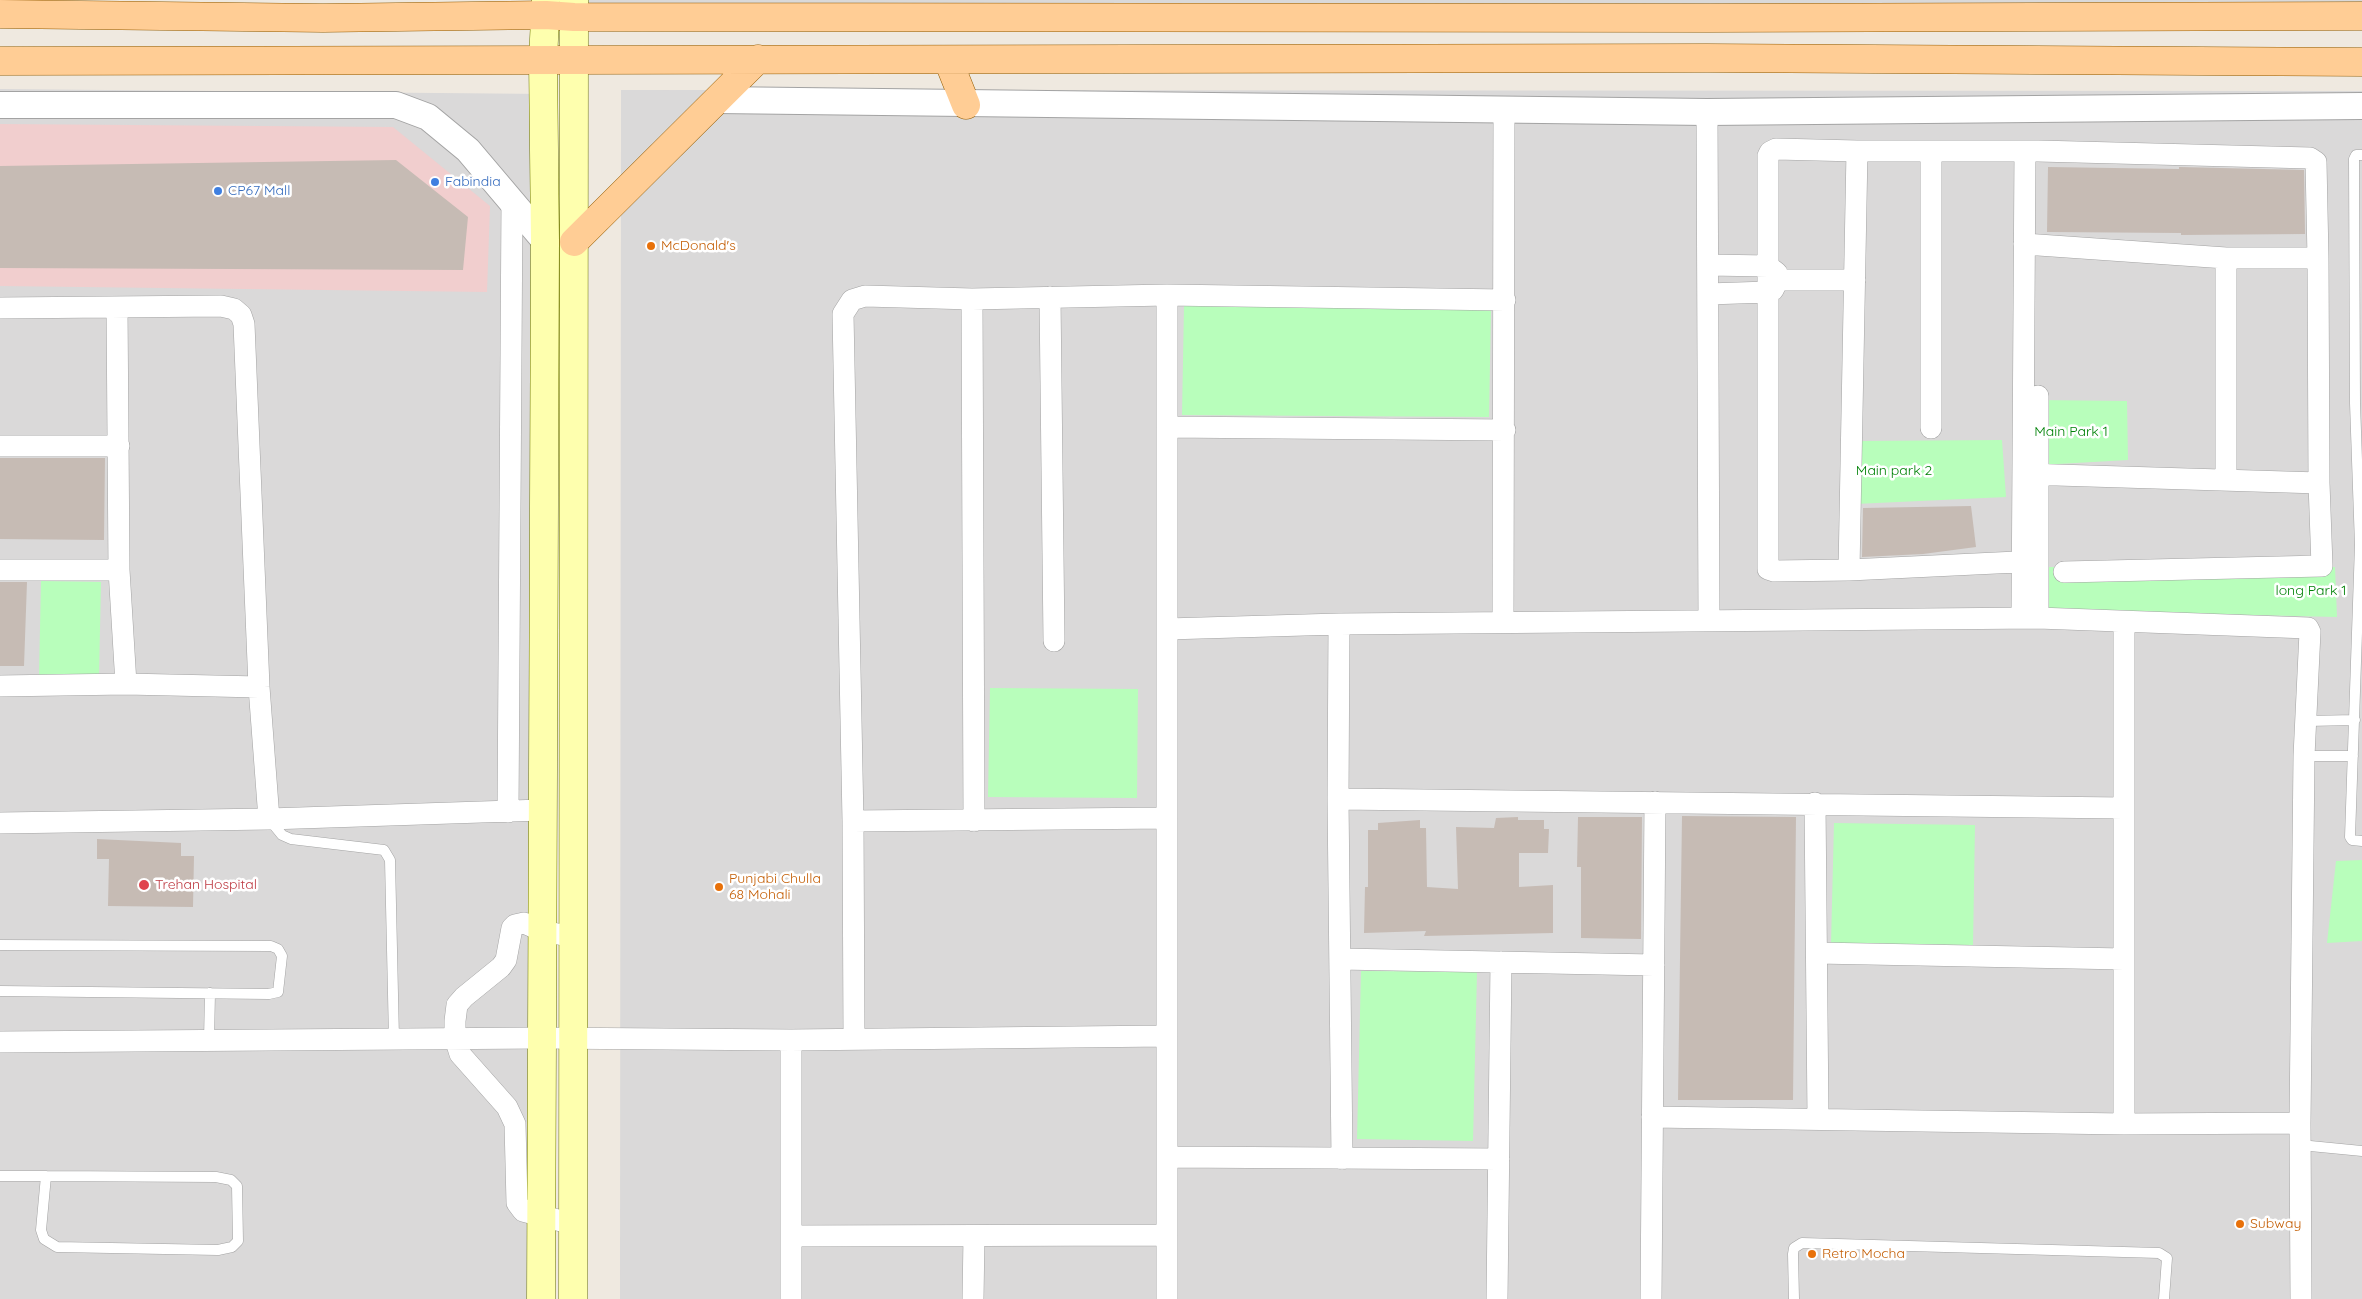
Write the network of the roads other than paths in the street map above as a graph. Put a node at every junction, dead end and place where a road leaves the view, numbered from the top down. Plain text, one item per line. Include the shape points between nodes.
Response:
1 (546, 7) edge
2 (211, 8) edge
3 (574, 8) edge
4 (774, 8) edge
5 (944, 8) edge
6 (332, 9) edge
7 (0, 14) edge
8 (2362, 16) edge
9 (543, 59) junction
10 (576, 59) junction
11 (758, 59) junction
12 (948, 60) junction
13 (0, 61) edge
14 (2362, 62) edge
15 (716, 100) junction
16 (966, 104) junction
17 (0, 105) edge
18 (2362, 106) edge
19 (1504, 111) junction
20 (1707, 112) junction
21 (1857, 151) junction
22 (1931, 151) junction
23 (2031, 151) junction
24 (2362, 155) edge
25 (512, 202) junction
26 (545, 241) junction
27 (574, 242) junction
28 (2031, 244) junction
29 (2226, 258) junction
30 (2318, 258) junction
31 (1708, 265) junction
32 (1771, 279) junction
33 (1855, 280) junction
34 (1708, 294) junction
35 (1167, 295) junction
36 (1050, 297) junction
37 (972, 299) junction
38 (1505, 300) junction
39 (117, 307) junction
40 (0, 308) edge
41 (2358, 336) edge
42 (2358, 403) edge
43 (1167, 427) junction
44 (1931, 428) dead end
45 (1505, 430) junction
46 (0, 446) edge
47 (119, 446) junction
48 (2030, 474) junction
49 (2360, 479) edge
50 (2226, 480) junction
51 (2319, 483) junction
52 (2361, 545) edge
53 (2030, 562) junction
54 (0, 570) edge
55 (119, 570) junction
56 (1849, 570) junction
57 (2064, 572) dead end
58 (2030, 618) junction
59 (2360, 619) edge
60 (1709, 621) junction
61 (1503, 622) junction
62 (2124, 622) junction
63 (1339, 624) junction
64 (1167, 629) junction
65 (1054, 641) dead end
66 (126, 684) junction
67 (0, 686) edge
68 (259, 687) junction
69 (2359, 687) edge
70 (2355, 720) junction
71 (2308, 721) junction
72 (2304, 756) junction
73 (2353, 756) junction
74 (1338, 799) junction
75 (1655, 802) junction
76 (1816, 803) junction
77 (2123, 808) junction
78 (542, 810) junction
79 (508, 812) junction
80 (1167, 818) junction
81 (269, 819) junction
82 (853, 821) junction
83 (974, 821) junction
84 (0, 823) edge
85 (2362, 841) edge
86 (542, 931) junction
87 (574, 937) junction
88 (0, 944) edge
89 (1817, 953) junction
90 (1340, 959) junction
91 (2124, 959) junction
92 (1501, 962) junction
93 (1654, 965) junction
94 (0, 991) edge
95 (210, 993) junction
96 (1167, 1036) junction
97 (455, 1038) junction
98 (541, 1038) junction
99 (394, 1039) junction
100 (574, 1039) junction
101 (854, 1039) junction
102 (209, 1040) junction
103 (791, 1040) junction
104 (0, 1042) edge
105 (1652, 1116) junction
106 (1818, 1118) junction
107 (2300, 1123) junction
108 (2124, 1124) junction
109 (2300, 1146) junction
110 (2362, 1151) edge
111 (1167, 1157) junction
112 (1499, 1159) junction
113 (1342, 1160) junction
114 (0, 1176) edge
115 (46, 1176) junction
116 (541, 1216) junction
117 (573, 1224) junction
118 (1166, 1235) junction
119 (791, 1236) junction
120 (974, 1237) junction
121 (541, 1299) edge
122 (573, 1299) edge
123 (791, 1299) edge
124 (973, 1299) edge
125 (1166, 1299) edge
126 (1497, 1299) edge
127 (1651, 1299) edge
128 (1794, 1299) edge
129 (2164, 1299) edge
130 (2301, 1299) edge

1 - 3 main road
1 - 6 main road
1 - 9 main road
2 - 6 main road
2 - 7 main road
3 - 4 main road
3 - 10 main road
4 - 5 main road
5 - 8 main road via 1710,18
9 - 10 main road
9 - 13 main road
9 - 26 main road
10 - 11 main road
10 - 27 main road
11 - 12 main road
11 - 15 main road
12 - 14 main road via 1707,58
12 - 16 main road
15 - 16 street
15 - 27 main road
16 - 19 street
17 - 25 street via 396,105 428,117 448,132 468,150
18 - 20 street
19 - 20 street
19 - 38 street
20 - 31 street
21 - 22 street
21 - 32 street via 1776,149 1770,152
21 - 33 street
22 - 23 street
22 - 44 street
23 - 28 street
23 - 30 street via 2310,158 2316,162
24 - 41 lane via 2356,155 2354,159
25 - 26 street
25 - 79 street
26 - 78 main road
27 - 87 main road
28 - 29 street
28 - 48 street
29 - 30 street
29 - 50 street
30 - 51 street
31 - 32 street
31 - 34 street
32 - 33 street
32 - 34 street
32 - 56 street via 1768,569
33 - 56 street
34 - 60 street
35 - 36 street
35 - 38 street
35 - 43 street
36 - 37 street
36 - 65 street
37 - 82 street via 865,296 852,300 844,314
37 - 83 street
38 - 45 street
39 - 40 street
39 - 47 street
39 - 68 street via 221,306 234,309 241,316
41 - 42 lane
42 - 49 lane
43 - 45 street
43 - 64 street
45 - 61 street
46 - 47 street
47 - 55 street
48 - 50 street
48 - 53 street
49 - 52 lane
50 - 51 street
51 - 57 street via 2322,566
52 - 59 lane
53 - 56 street
53 - 58 street
54 - 55 street
55 - 66 street
58 - 60 street
58 - 62 street
59 - 69 lane
60 - 61 street
61 - 63 street
62 - 71 street via 2308,628
62 - 77 street
63 - 64 street
63 - 74 street
64 - 80 street
66 - 67 street
66 - 68 street
68 - 81 street
69 - 70 lane
70 - 71 lane
70 - 73 lane
71 - 72 street
72 - 73 lane
72 - 107 street
73 - 85 lane via 2350,837
74 - 75 street
74 - 90 street
75 - 76 street
75 - 93 street
76 - 77 street
76 - 89 street
77 - 91 street
78 - 79 street
78 - 86 main road
79 - 81 street
80 - 83 street
80 - 96 street
81 - 84 street
81 - 99 lane via 282,835 291,839 384,850 390,860
82 - 83 street
82 - 101 street
86 - 87 street
86 - 97 street via 524,923 512,928 506,960 501,967 457,1005
86 - 98 main road
87 - 100 main road
88 - 95 lane via 271,946 278,949 282,956 278,992
89 - 91 street
89 - 106 street
90 - 92 street
90 - 113 street
91 - 108 street
92 - 93 street
92 - 112 street
93 - 105 street
94 - 95 lane
95 - 102 lane
96 - 101 street
96 - 111 street
97 - 98 street
97 - 99 street
97 - 116 street via 460,1054 506,1107 514,1124 517,1203 523,1211
98 - 100 street
98 - 116 main road
99 - 102 street
100 - 103 street
100 - 117 main road
101 - 103 street
102 - 104 street
103 - 119 street
105 - 106 street
105 - 127 street
106 - 108 street
107 - 108 street
107 - 109 street
109 - 110 lane
109 - 130 street
111 - 113 street
111 - 118 street
112 - 113 street
112 - 126 street
114 - 115 lane
115 - 115 lane via 216,1177 231,1180 237,1186 238,1241 232,1247 218,1250 57,1247 44,1239 42,1230
116 - 117 street
116 - 121 main road
117 - 122 main road
118 - 120 street
118 - 125 street
119 - 120 street
119 - 123 street
120 - 124 street
128 - 129 lane via 1793,1254 1794,1248 1802,1243 2159,1253 2167,1258

